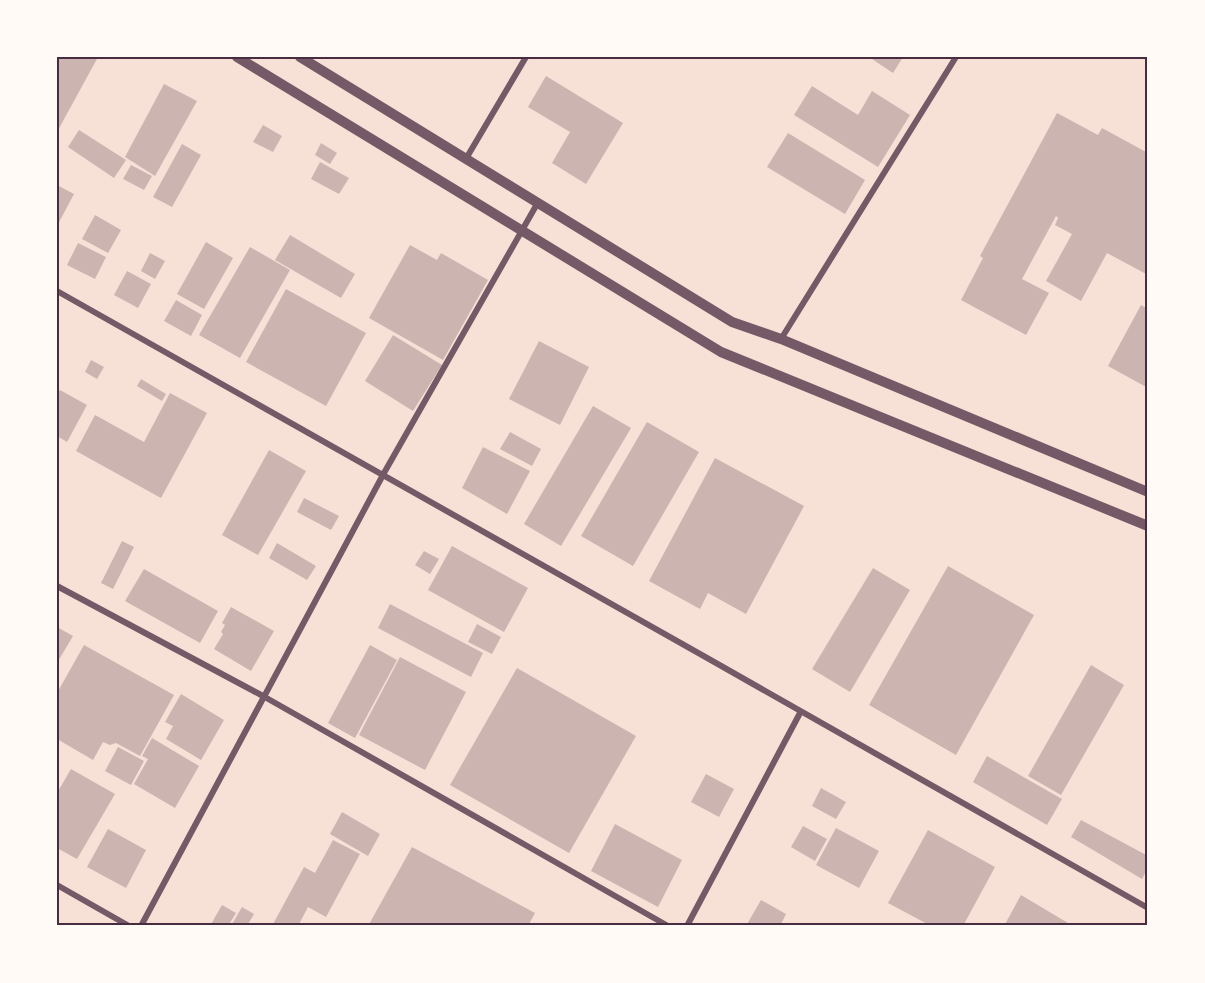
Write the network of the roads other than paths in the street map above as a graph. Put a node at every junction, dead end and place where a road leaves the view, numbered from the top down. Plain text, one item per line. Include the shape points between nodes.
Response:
1 (237, 57) edge
2 (300, 57) edge
3 (525, 57) edge
4 (956, 57) edge
5 (467, 157) junction
6 (537, 204) junction
7 (521, 229) junction
8 (57, 291) edge
9 (781, 339) junction
10 (384, 473) junction
11 (1148, 492) edge
12 (1148, 526) edge
13 (57, 586) edge
14 (263, 696) junction
15 (800, 713) junction
16 (57, 885) edge
17 (1148, 908) edge
18 (129, 926) edge
19 (141, 926) edge
20 (668, 926) edge
21 (687, 926) edge

1 - 7 street
2 - 5 street
3 - 5 street
4 - 9 street
5 - 6 street
6 - 7 street
6 - 9 street via 732,322
7 - 10 street
7 - 12 street via 721,352
8 - 10 street
9 - 11 street
10 - 14 street
10 - 15 street
13 - 14 street
14 - 19 street
14 - 20 street
15 - 17 street
15 - 21 street
16 - 18 street

